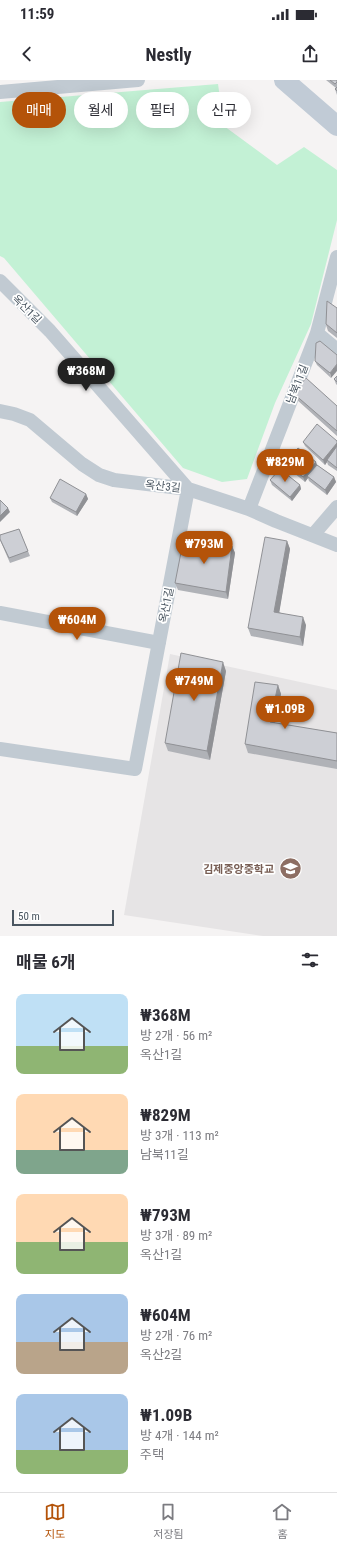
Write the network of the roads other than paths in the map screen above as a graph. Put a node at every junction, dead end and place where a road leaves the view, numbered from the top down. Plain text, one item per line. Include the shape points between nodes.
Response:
1 (138, 80) edge
2 (284, 80) edge
3 (0, 92) edge
4 (337, 126) edge
5 (337, 257) edge
6 (0, 281) edge
7 (317, 333) junction
8 (337, 350) edge
9 (0, 411) edge
10 (188, 489) junction
11 (337, 507) edge
12 (249, 508) junction
13 (313, 535) junction
14 (337, 545) edge
15 (0, 613) edge
16 (159, 644) junction
17 (0, 749) edge

1 - 3 street
2 - 4 main road
5 - 7 street, 남북11길
6 - 10 street, 옥산1길 via 50,331
7 - 8 street
7 - 12 street, 남북11길
9 - 10 street, 옥산3길 via 30,420 99,475 114,480
10 - 12 street, 옥산3길
10 - 16 street, 옥산1길
11 - 13 street
12 - 13 street, 옥산3길
13 - 14 street, 옥산3길
15 - 16 street
16 - 17 street, 옥산1길 via 135,769

